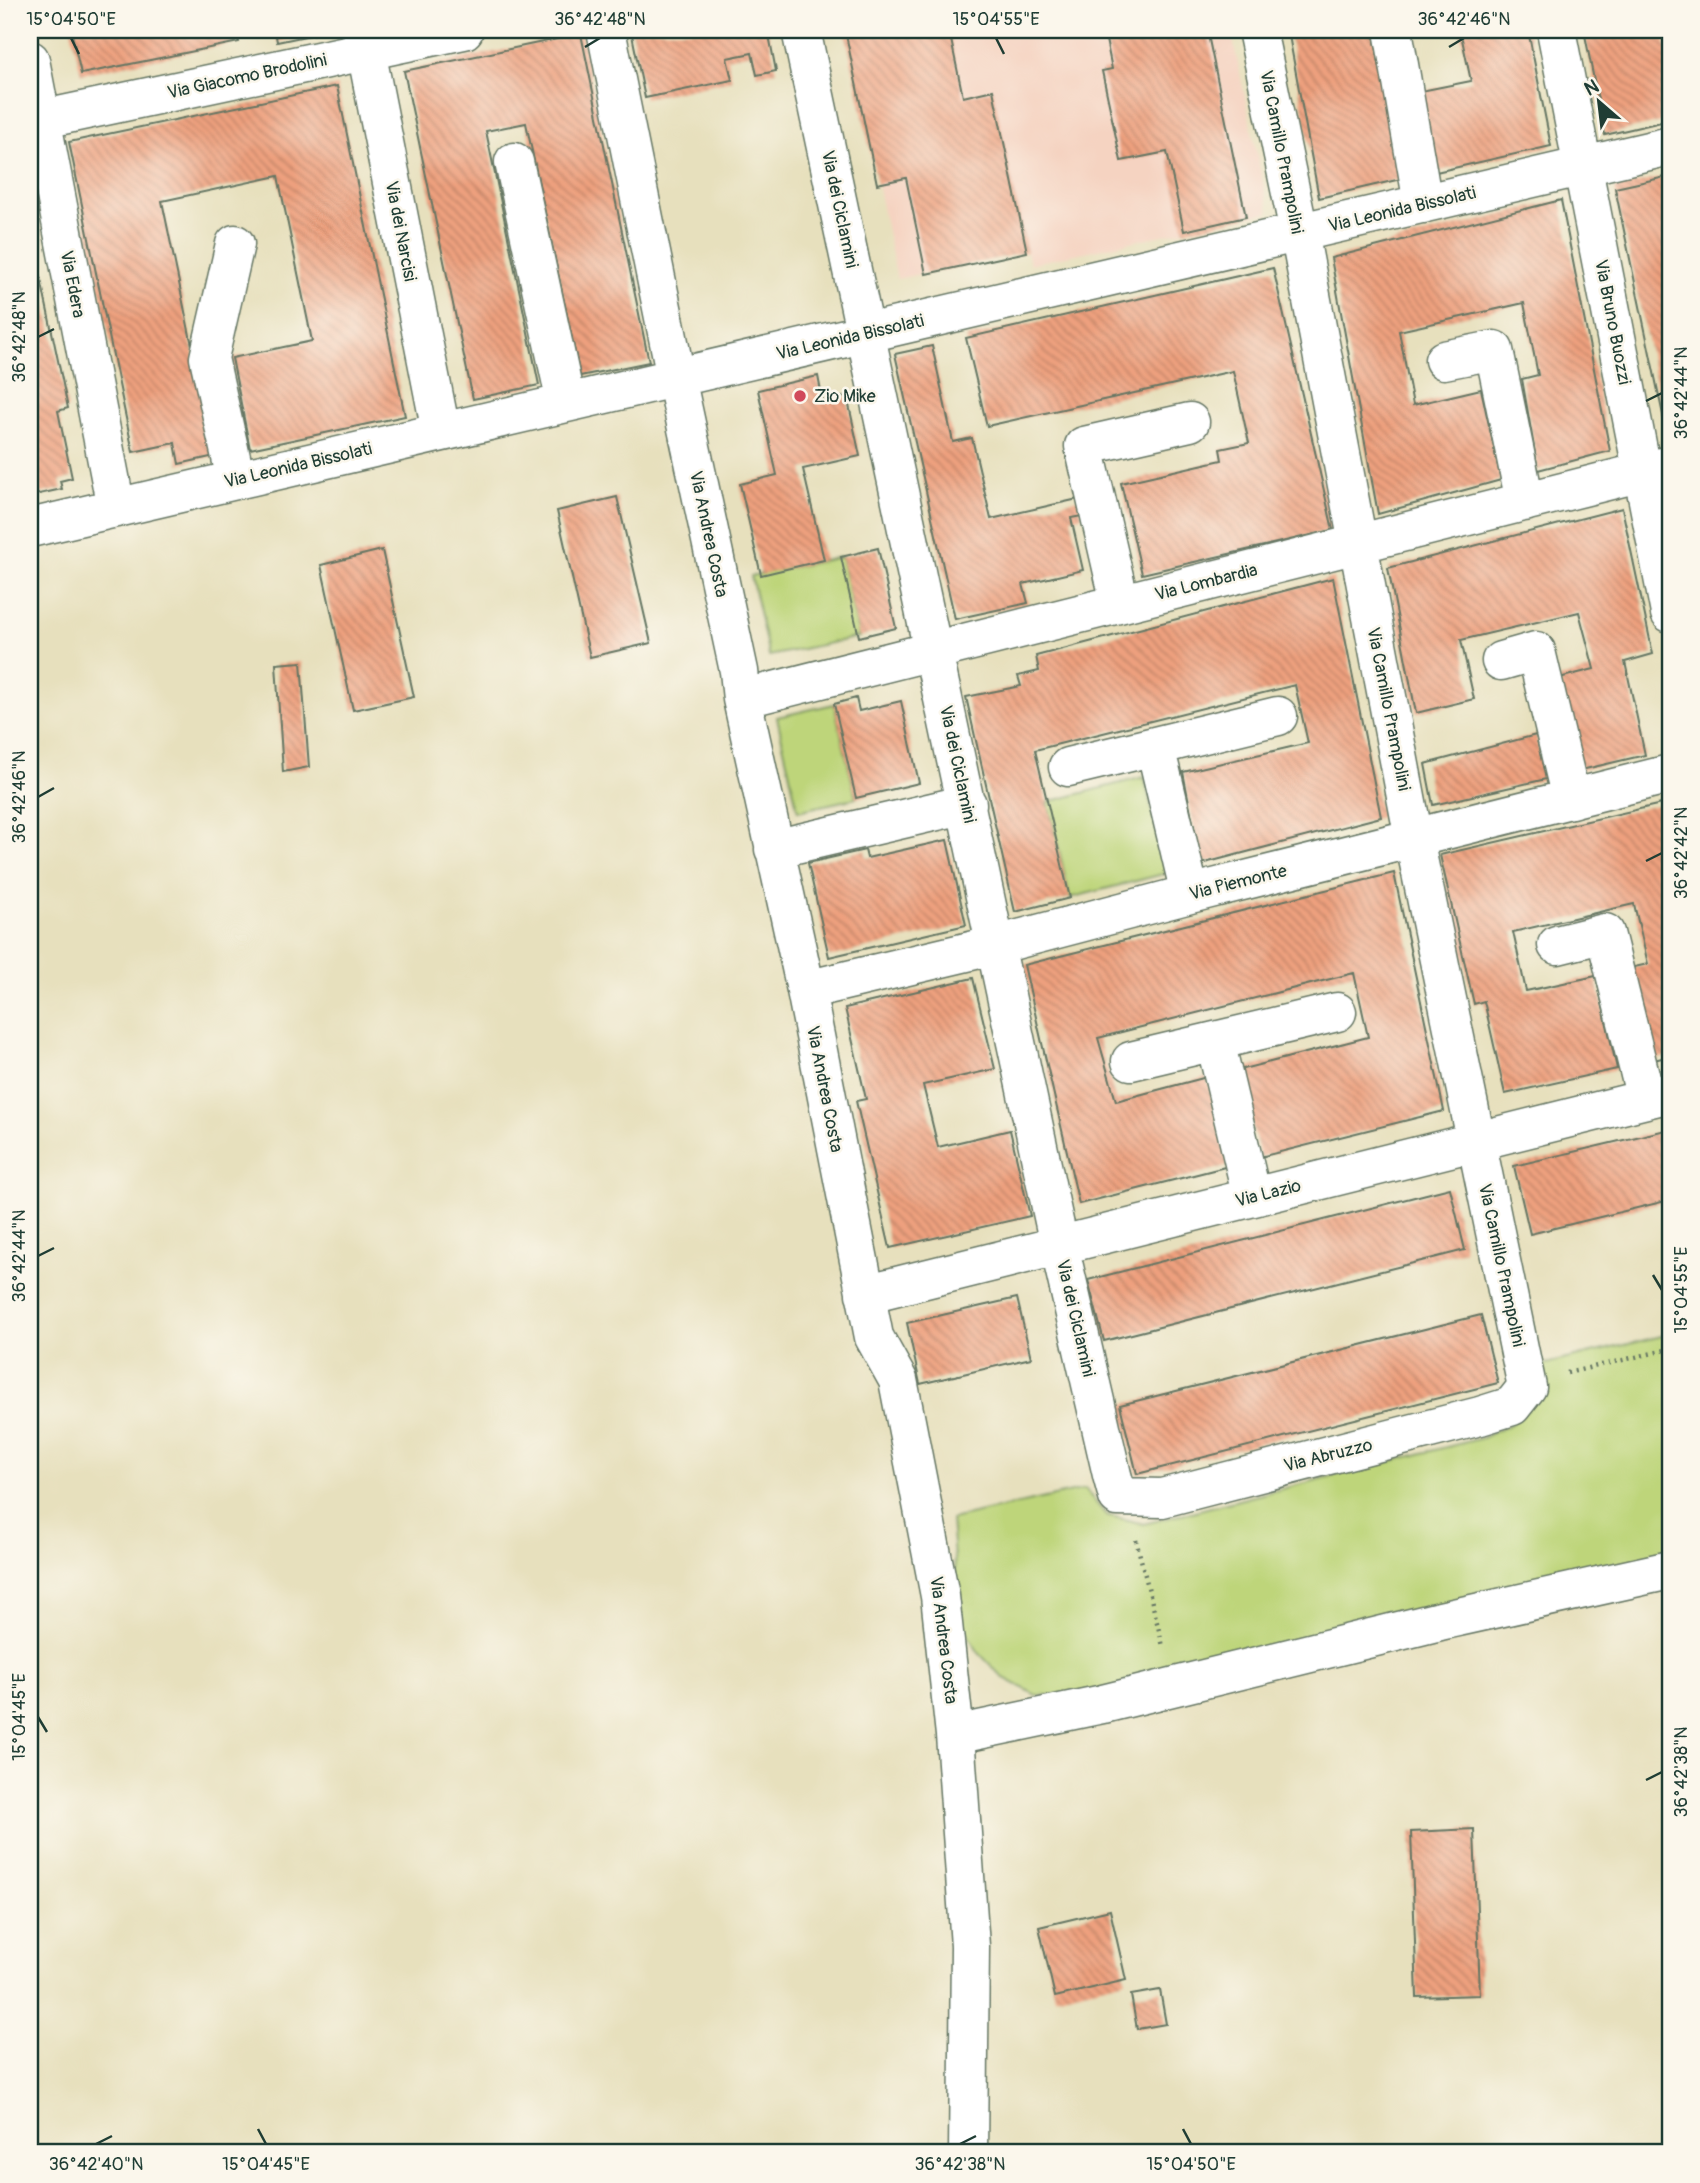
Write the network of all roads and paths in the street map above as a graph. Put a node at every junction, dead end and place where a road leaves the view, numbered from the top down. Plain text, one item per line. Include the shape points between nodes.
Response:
1 (464, 30) edge
2 (606, 30) edge
3 (801, 30) edge
4 (1257, 30) edge
5 (1393, 30) edge
6 (1556, 30) edge
7 (364, 40) edge
8 (30, 60) edge
9 (35, 121) edge
10 (1670, 146) edge
11 (514, 162) dead end
12 (1583, 167) junction
13 (1423, 204) junction
14 (1298, 232) junction
15 (235, 244) dead end
16 (866, 333) junction
17 (1444, 360) dead end
18 (676, 377) junction
19 (566, 403) junction
20 (1190, 422) dead end
21 (440, 432) junction
22 (1656, 469) edge
23 (236, 480) junction
24 (1525, 502) junction
25 (116, 508) junction
26 (30, 528) edge
27 (1358, 544) junction
28 (1120, 603) junction
29 (1670, 613) edge
30 (933, 651) junction
31 (1501, 661) dead end
32 (742, 699) junction
33 (1278, 716) dead end
34 (1155, 746) junction
35 (1069, 766) dead end
36 (1670, 774) edge
37 (1570, 799) junction
38 (967, 804) junction
39 (1414, 839) junction
40 (774, 849) junction
41 (1190, 894) junction
42 (996, 945) junction
43 (1557, 945) dead end
44 (806, 990) junction
45 (1337, 1012) dead end
46 (1215, 1041) junction
47 (1130, 1061) dead end
48 (1658, 1096) edge
49 (1477, 1141) junction
50 (1252, 1197) junction
51 (1059, 1245) junction
52 (865, 1294) junction
53 (1670, 1349) edge
54 (1527, 1387) junction
55 (1118, 1497) junction
56 (1670, 1570) edge
57 (1170, 1688) junction
58 (955, 1735) junction
59 (968, 2153) edge

1 - 7 street, Via Giacomo Brodolini
2 - 18 street, Via Andrea Costa
3 - 16 street, Via dei Ciclamini
4 - 14 street, Via Camillo Prampolini
5 - 13 street
6 - 12 street, Via Bruno Buozzi
7 - 9 street, Via Giacomo Brodolini
7 - 21 street, Via dei Narcisi
8 - 9 street, Via Edera
9 - 25 street, Via Edera
10 - 12 street, Via Leonida Bissolati
11 - 19 street
12 - 13 street, Via Leonida Bissolati
12 - 22 street, Via Bruno Buozzi
13 - 14 street, Via Leonida Bissolati
14 - 16 street, Via Leonida Bissolati
14 - 27 street, Via Camillo Prampolini
15 - 23 street via 209,358
16 - 18 street, Via Leonida Bissolati
16 - 30 street, Via dei Ciclamini
17 - 24 street via 1494,350
18 - 19 street, Via Leonida Bissolati
18 - 32 street, Via Andrea Costa
19 - 21 street, Via Leonida Bissolati
20 - 28 street via 1084,446
21 - 23 street, Via Leonida Bissolati
22 - 24 street, Via Lombardia
22 - 29 street, Via Bruno Buozzi
23 - 25 street, Via Leonida Bissolati
24 - 27 street, Via Lombardia
25 - 26 street, Via Leonida Bissolati
27 - 28 street, Via Lombardia
27 - 39 street, Via Camillo Prampolini
28 - 30 street, Via Lombardia
30 - 32 street, Via Lombardia
30 - 38 street, Via dei Ciclamini
31 - 37 street via 1536,651
32 - 40 street, Via Andrea Costa
33 - 34 street
34 - 35 street
34 - 41 street
36 - 37 street, Via Piemonte
37 - 39 street, Via Piemonte
38 - 40 street
38 - 42 street, Via dei Ciclamini
39 - 41 street, Via Piemonte
39 - 49 street, Via Camillo Prampolini
40 - 44 street, Via Andrea Costa
41 - 42 street, Via Piemonte
42 - 44 street, Via Piemonte
42 - 51 street, Via dei Ciclamini
43 - 48 street via 1605,933
44 - 52 street, Via Andrea Costa
45 - 46 street
46 - 47 street
46 - 50 street
48 - 49 street, Via Lazio
49 - 50 street, Via Lazio
49 - 54 street, Via Camillo Prampolini
50 - 51 street, Via Lazio
51 - 52 street, Via Lazio
51 - 55 street, Via dei Ciclamini
52 - 58 street, Via Andrea Costa via 874,1337 898,1380 940,1596
53 - 54 path
54 - 55 street, Via Abruzzo via 1512,1406 1480,1416 1162,1498
55 - 57 path via 1138,1544
56 - 57 street
57 - 58 street
58 - 59 street, Via Andrea Costa via 970,1946

